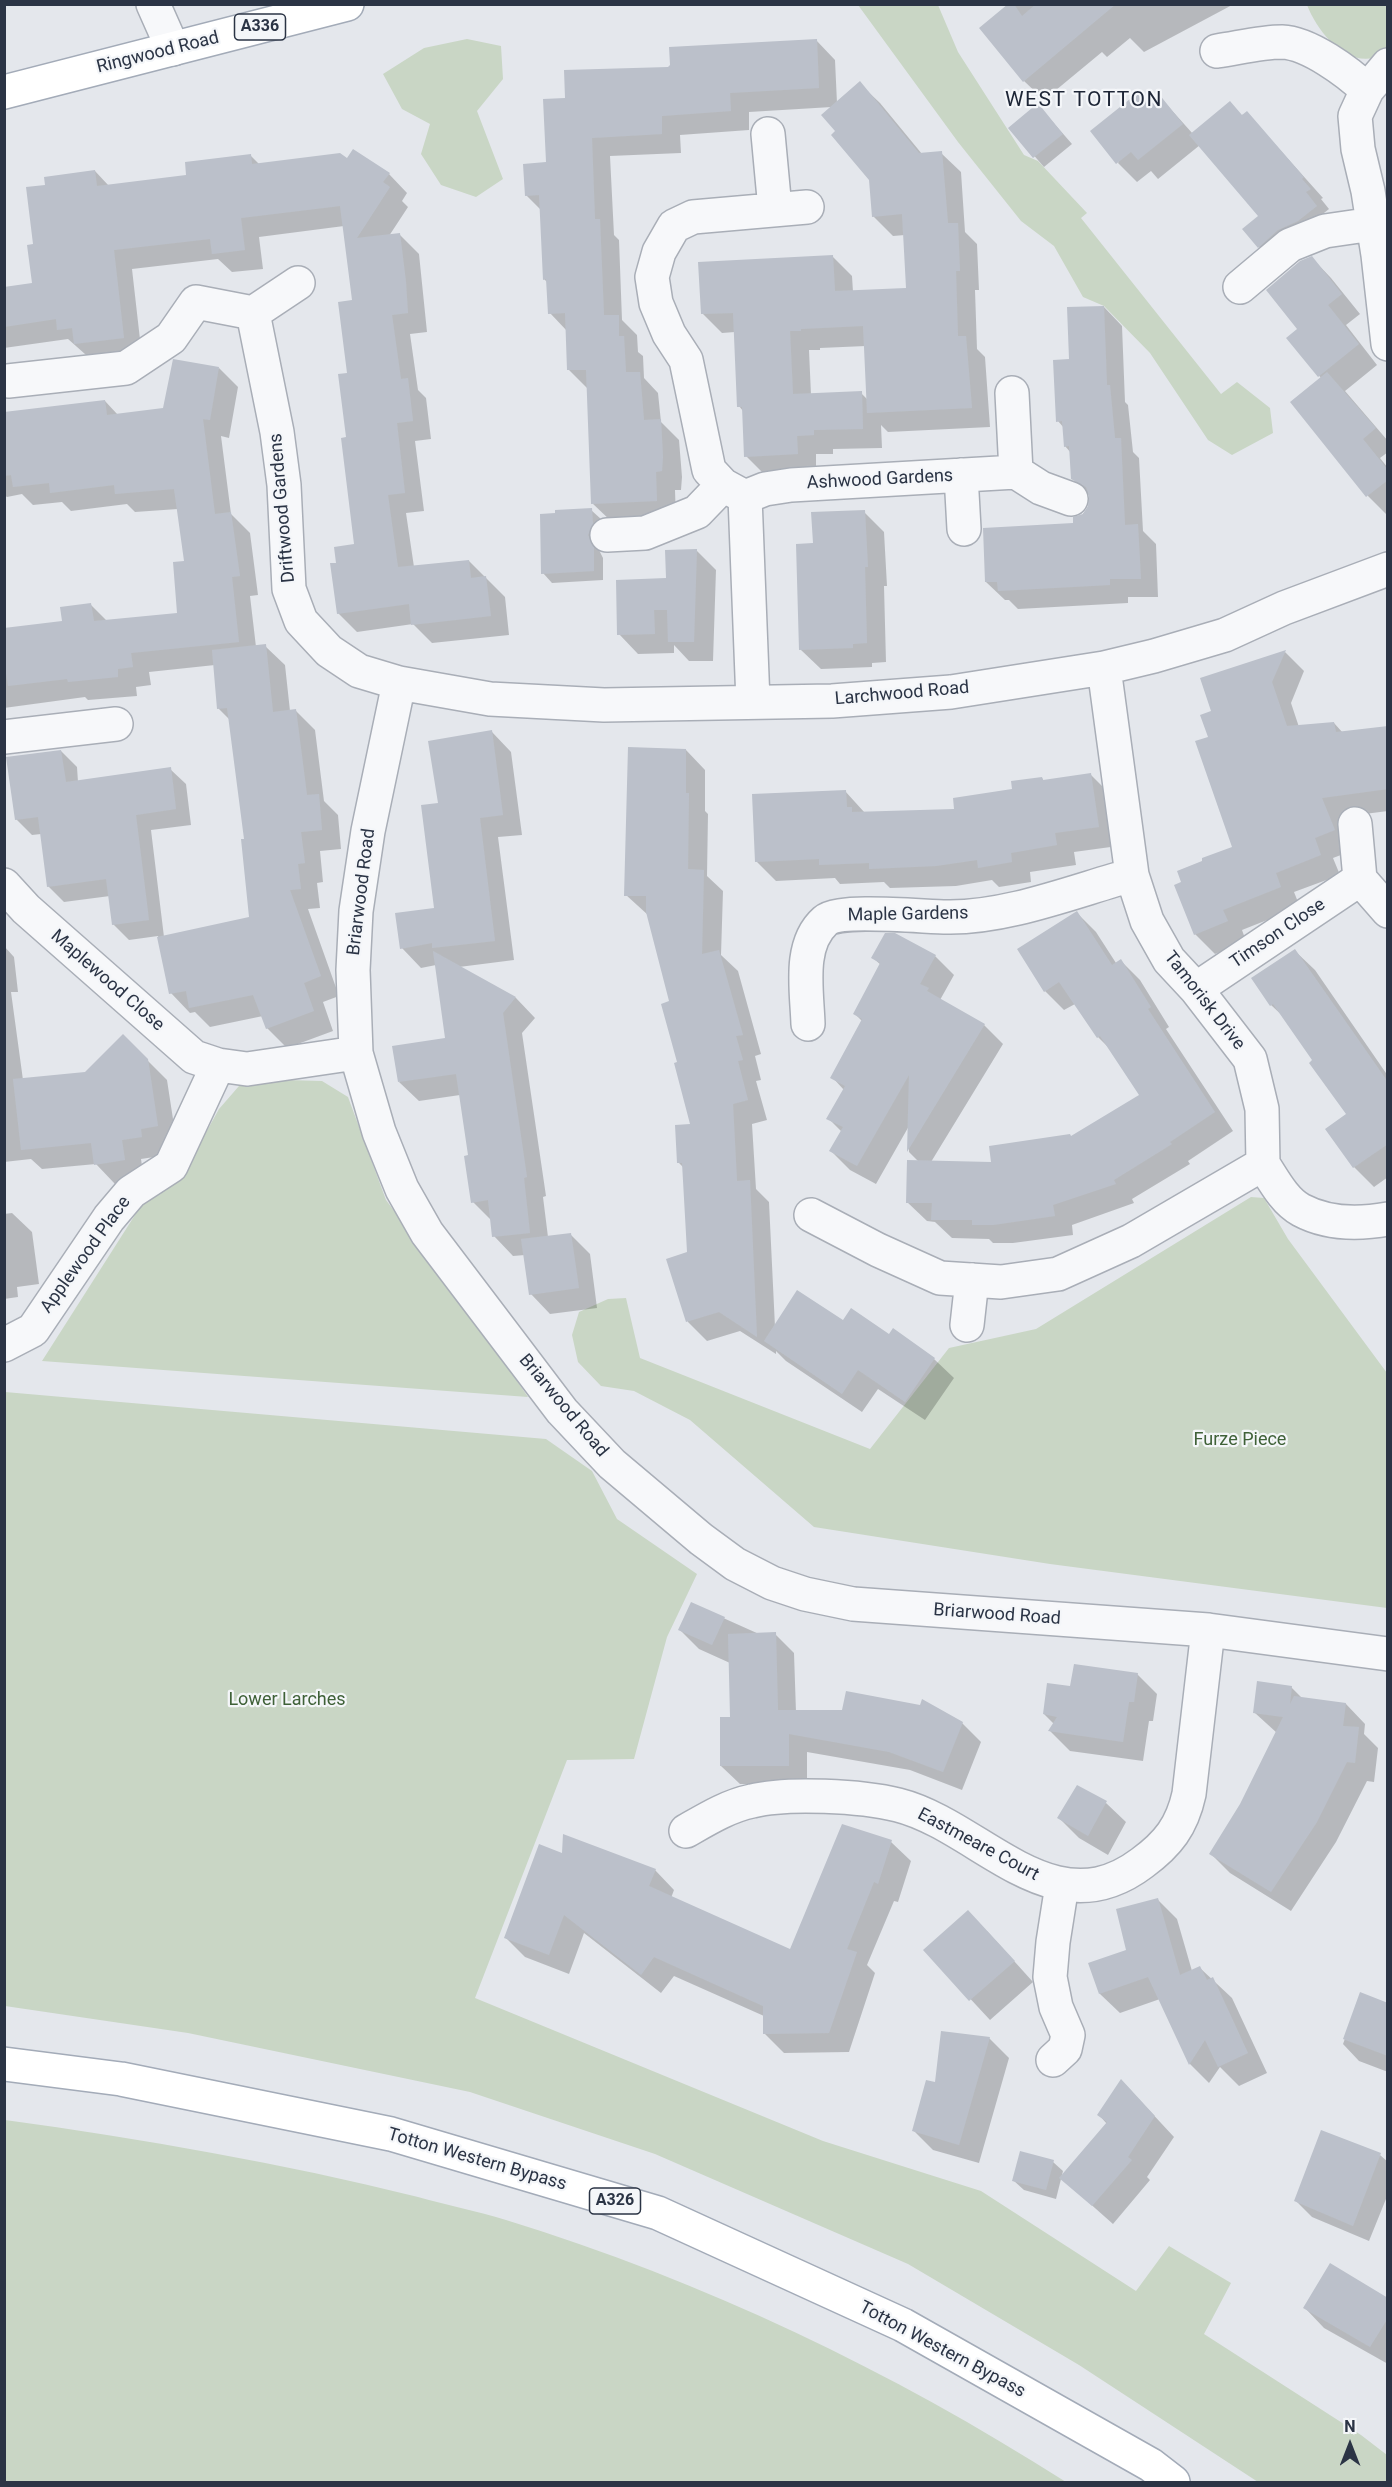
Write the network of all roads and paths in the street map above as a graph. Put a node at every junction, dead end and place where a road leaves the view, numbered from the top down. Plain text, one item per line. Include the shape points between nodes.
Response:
1 (153, 4) edge
2 (347, 4) edge
3 (173, 49) junction
4 (1217, 51) dead end
5 (1377, 77) edge
6 (4, 92) edge
7 (768, 134) dead end
8 (1373, 224) junction
9 (298, 283) dead end
10 (1240, 287) dead end
11 (253, 313) junction
12 (1387, 341) edge
13 (8, 381) dead end
14 (1012, 393) dead end
15 (1016, 472) junction
16 (961, 475) junction
17 (734, 491) junction
18 (1071, 499) dead end
19 (964, 529) dead end
20 (606, 536) dead end
21 (1388, 569) edge
22 (1104, 668) junction
23 (399, 683) junction
24 (753, 702) junction
25 (116, 724) dead end
26 (4, 736) edge
27 (1355, 824) dead end
28 (1132, 874) junction
29 (1360, 879) junction
30 (4, 885) edge
31 (1388, 911) edge
32 (1196, 989) junction
33 (808, 1024) dead end
34 (357, 1053) junction
35 (218, 1065) junction
36 (1263, 1164) junction
37 (812, 1215) dead end
38 (1388, 1219) edge
39 (972, 1280) junction
40 (967, 1325) dead end
41 (4, 1344) edge
42 (1208, 1630) junction
43 (1388, 1654) edge
44 (686, 1831) dead end
45 (1062, 1885) junction
46 (1053, 2060) dead end
47 (4, 2064) edge
48 (1173, 2482) edge

1 - 3 street
2 - 3 main road, Ringwood Road / A336
3 - 6 main road, Ringwood Road / A336
4 - 5 street via 1284,42 1316,53 1348,71
5 - 8 street via 1355,116
7 - 17 street via 791,208 693,217 674,226 658,252 652,277 656,303 686,360 709,470
8 - 10 street via 1325,231 1290,245
8 - 12 street
9 - 11 street
11 - 13 street via 196,302 171,338 126,368
11 - 23 street, Driftwood Gardens via 277,432 290,589 301,621 329,651 359,671
14 - 15 street
15 - 16 street, Ashwood Gardens
15 - 18 street via 1041,488
16 - 17 street, Ashwood Gardens
16 - 19 street
17 - 20 street via 697,512 645,533
17 - 24 street
21 - 22 street, Larchwood Road via 1225,635
22 - 24 street, Larchwood Road via 951,692
22 - 28 street, Tamorisk Drive
23 - 24 street, Larchwood Road via 490,699 581,704
23 - 34 street, Briarwood Road via 356,910 353,970
25 - 26 street
27 - 29 street
28 - 32 street, Tamorisk Drive via 1147,921 1169,960
28 - 33 street, Maple Gardens via 1004,910 949,917 827,918 813,933 807,953
29 - 31 street
29 - 32 street, Timson Close
30 - 35 street, Maplewood Close via 32,915 194,1057
32 - 36 street, Tamorisk Drive via 1250,1059 1262,1109
34 - 35 street via 247,1069
34 - 42 street, Briarwood Road via 383,1142 402,1189 427,1233 562,1411 612,1464 735,1564 772,1583 853,1604
35 - 41 street, Applewood Place via 171,1166 131,1192 109,1218 33,1330
36 - 38 street via 1300,1210 1334,1221
36 - 39 street via 1131,1241 1058,1274 1001,1282
37 - 39 street via 940,1278
39 - 40 street
42 - 43 street, Briarwood Road
42 - 45 street, Eastmeare Court via 1189,1794 1177,1831 1134,1869 1099,1883
44 - 45 street, Eastmeare Court via 722,1811 753,1800 866,1799 930,1816 1031,1876
45 - 46 street, Eastmeare Court via 1050,1977 1056,2007 1068,2035 1065,2049
47 - 48 main road, Totton Western Bypass / A326 via 121,2079 391,2134 658,2213 903,2325 1151,2465

